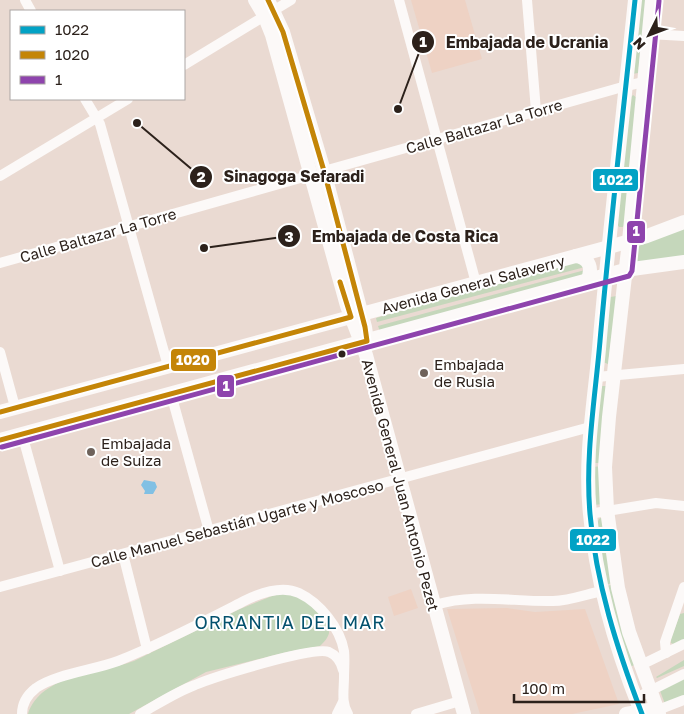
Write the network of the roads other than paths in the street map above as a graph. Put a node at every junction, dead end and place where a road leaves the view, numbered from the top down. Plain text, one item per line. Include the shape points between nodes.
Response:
1 (255, 0) edge
2 (291, 0) edge
3 (399, 0) edge
4 (527, 0) edge
5 (635, 0) edge
6 (652, 0) edge
7 (269, 8) edge
8 (648, 34) junction
9 (684, 36) edge
10 (185, 63) edge
11 (644, 82) junction
12 (626, 86) junction
13 (85, 100) edge
14 (126, 100) edge
15 (536, 110) junction
16 (96, 118) junction
17 (437, 140) junction
18 (317, 173) junction
19 (0, 176) edge
20 (684, 222) edge
21 (128, 226) junction
22 (629, 241) junction
23 (609, 247) junction
24 (576, 256) junction
25 (684, 262) edge
26 (0, 263) edge
27 (625, 270) junction
28 (606, 276) junction
29 (587, 281) junction
30 (476, 283) junction
31 (356, 315) junction
32 (364, 342) junction
33 (0, 352) edge
34 (168, 366) junction
35 (684, 369) edge
36 (614, 376) junction
37 (596, 377) junction
38 (171, 394) junction
39 (15, 408) junction
40 (0, 412) edge
41 (590, 427) junction
42 (22, 434) junction
43 (0, 440) edge
44 (400, 479) junction
45 (684, 506) edge
46 (607, 510) junction
47 (590, 514) junction
48 (210, 531) junction
49 (123, 554) junction
50 (60, 571) junction
51 (0, 587) edge
52 (684, 588) edge
53 (602, 591) junction
54 (681, 604) edge
55 (434, 605) junction
56 (335, 627) junction
57 (684, 644) edge
58 (146, 649) junction
59 (323, 651) junction
60 (666, 653) junction
61 (641, 666) junction
62 (344, 674) junction
63 (684, 674) edge
64 (651, 692) junction
65 (684, 700) edge
66 (343, 702) junction
67 (462, 707) edge
68 (639, 708) edge
69 (658, 712) edge
70 (22, 713) edge
71 (140, 714) edge
72 (337, 714) edge
73 (348, 714) edge
74 (416, 714) edge
75 (626, 714) edge

1 - 7 main road, Avenida General Juan Antonio Pezet
2 - 7 street
3 - 17 street
4 - 15 street
5 - 12 main road
6 - 8 main road
7 - 10 street
7 - 18 main road, Avenida General Juan Antonio Pezet via 283,32
8 - 9 street
8 - 11 main road
11 - 12 street, Calle Baltazar La Torre
11 - 22 main road
12 - 15 street, Calle Baltazar La Torre
12 - 23 main road
13 - 16 street
14 - 16 street
15 - 17 street, Calle Baltazar La Torre
16 - 19 street
16 - 21 street
17 - 18 street, Calle Baltazar La Torre
17 - 30 street
18 - 21 street, Calle Baltazar La Torre
18 - 31 main road, Avenida General Juan Antonio Pezet
20 - 22 main road, Avenida General Salaverry
21 - 26 street, Calle Baltazar La Torre
21 - 34 street
22 - 23 main road, Avenida General Salaverry
22 - 27 main road
23 - 24 main road, Avenida General Salaverry
23 - 28 main road
24 - 29 main road via 588,262 590,275
24 - 30 main road, Avenida General Salaverry
25 - 27 main road, Avenida General Salaverry
27 - 28 main road, Avenida General Salaverry
27 - 36 main road
28 - 29 main road, Avenida General Salaverry
28 - 37 main road
29 - 32 main road, Avenida General Salaverry
30 - 31 main road, Avenida General Salaverry
31 - 32 main road, Avenida General Juan Antonio Pezet
31 - 34 main road, Avenida General Salaverry
32 - 38 main road, Avenida General Salaverry
32 - 44 main road, Avenida General Juan Antonio Pezet
33 - 39 street
34 - 39 main road, Avenida General Salaverry
35 - 36 street
36 - 37 street
36 - 46 main road via 605,467
37 - 41 main road
38 - 42 main road, Avenida General Salaverry
38 - 48 street
39 - 40 main road, Avenida General Salaverry
41 - 44 street, Calle Manuel Sebastián Ugarte y Moscoso
41 - 47 main road via 587,472
42 - 43 main road, Avenida General Salaverry
42 - 50 street
44 - 48 street, Calle Manuel Sebastián Ugarte y Moscoso
44 - 55 main road, Avenida General Juan Antonio Pezet
45 - 46 street via 656,503
46 - 47 street
46 - 61 main road via 618,588
47 - 53 main road
48 - 49 street, Calle Manuel Sebastián Ugarte y Moscoso
49 - 50 street, Calle Manuel Sebastián Ugarte y Moscoso
49 - 58 street
50 - 51 street, Calle Manuel Sebastián Ugarte y Moscoso
52 - 54 street
53 - 55 street via 555,602 462,598
53 - 68 main road
54 - 60 street via 665,642
55 - 67 main road, Avenida General Juan Antonio Pezet
56 - 58 street via 317,605 299,593 284,589 249,598
56 - 59 street via 336,643
56 - 62 street via 344,649
57 - 60 street
58 - 70 street via 41,685 28,695
59 - 62 street via 338,660
59 - 71 street via 296,655 205,681
60 - 61 street
61 - 64 main road
62 - 66 street
63 - 64 street
64 - 68 street
64 - 69 main road
65 - 69 street
66 - 72 street
66 - 73 street
67 - 74 street
68 - 69 main road
68 - 75 main road

